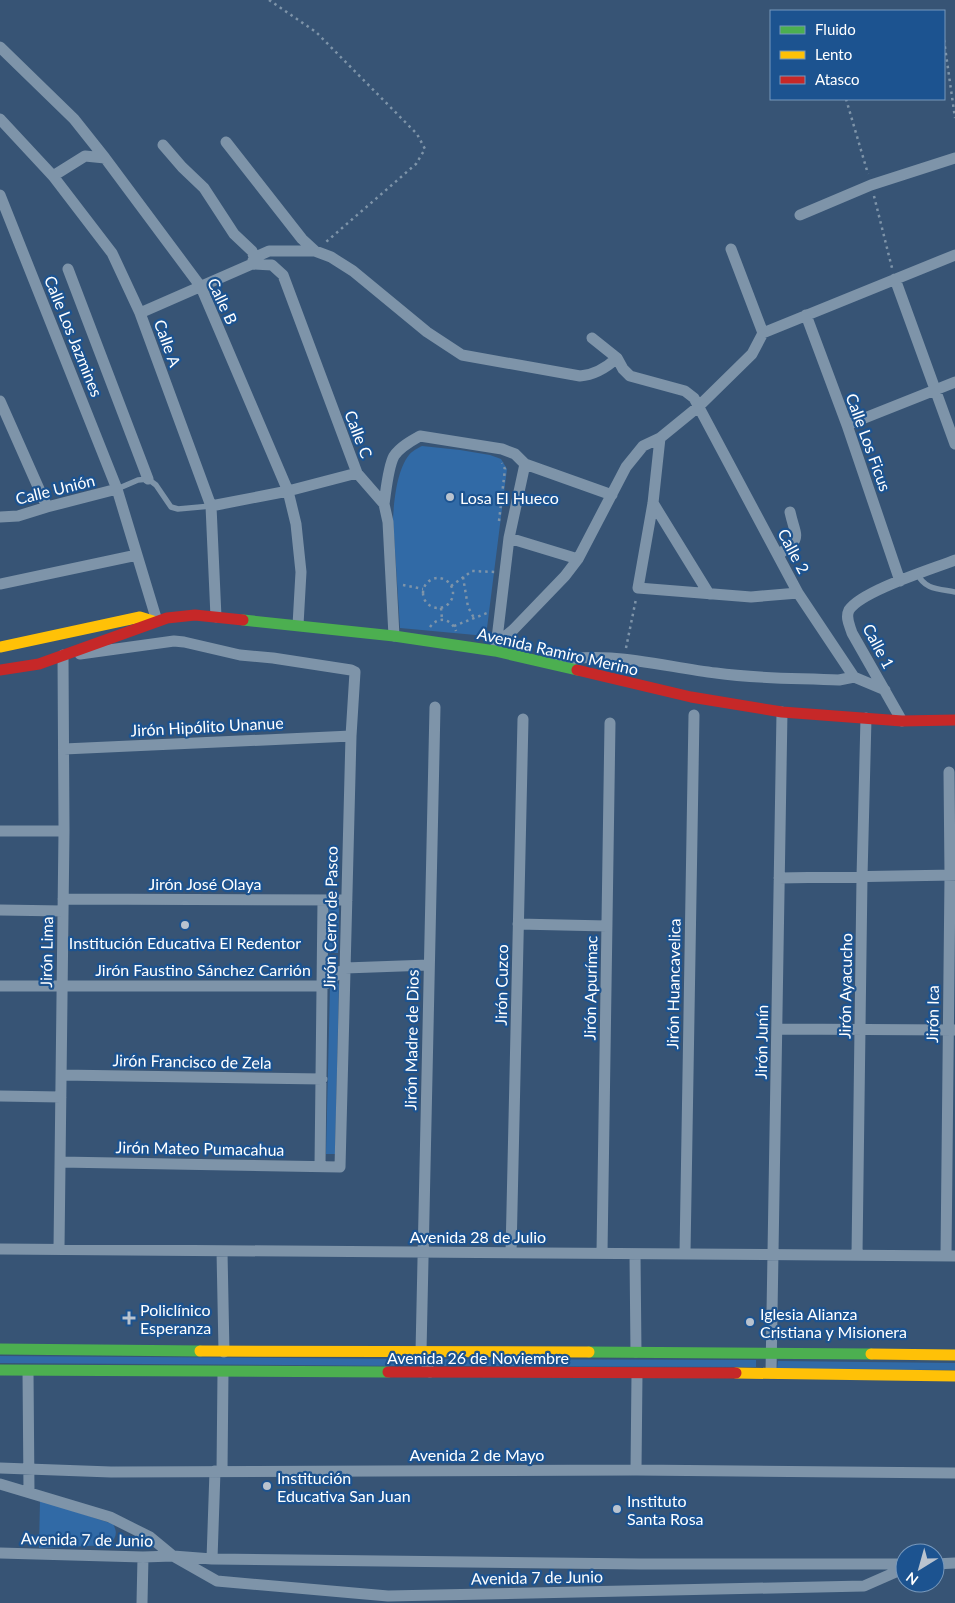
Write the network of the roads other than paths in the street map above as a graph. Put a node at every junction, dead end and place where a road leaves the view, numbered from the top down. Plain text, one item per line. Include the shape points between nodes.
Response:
1 (0, 48) edge
2 (0, 119) edge
3 (226, 142) dead end
4 (163, 145) dead end
5 (105, 158) junction
6 (955, 158) edge
7 (53, 176) junction
8 (0, 195) edge
9 (800, 215) dead end
10 (731, 249) dead end
11 (315, 251) junction
12 (955, 255) edge
13 (252, 264) junction
14 (68, 269) dead end
15 (895, 279) junction
16 (201, 287) junction
17 (140, 313) junction
18 (806, 315) junction
19 (763, 333) junction
20 (592, 338) dead end
21 (617, 358) junction
22 (955, 382) edge
23 (936, 389) junction
24 (0, 402) edge
25 (698, 407) junction
26 (847, 425) junction
27 (660, 438) junction
28 (955, 444) edge
29 (525, 464) junction
30 (357, 473) junction
31 (148, 479) junction
32 (117, 489) junction
33 (288, 491) junction
34 (612, 495) junction
35 (652, 503) junction
36 (384, 504) junction
37 (211, 506) junction
38 (46, 507) junction
39 (790, 512) dead end
40 (0, 517) edge
41 (510, 538) junction
42 (137, 555) junction
43 (778, 555) junction
44 (578, 559) junction
45 (955, 560) edge
46 (918, 574) junction
47 (900, 581) junction
48 (0, 584) edge
49 (955, 592) edge
50 (798, 593) junction
51 (709, 594) junction
52 (216, 617) junction
53 (155, 621) junction
54 (298, 625) junction
55 (394, 636) junction
56 (0, 647) edge
57 (496, 648) junction
58 (65, 654) junction
59 (550, 663) junction
60 (0, 670) edge
61 (854, 677) junction
62 (885, 690) junction
63 (435, 706) dead end
64 (782, 712) junction
65 (694, 715) dead end
66 (866, 718) junction
67 (523, 719) dead end
68 (902, 720) junction
69 (955, 720) edge
70 (610, 723) dead end
71 (351, 736) junction
72 (64, 749) junction
73 (949, 772) dead end
74 (64, 830) junction
75 (0, 831) edge
76 (952, 875) edge
77 (862, 877) junction
78 (780, 878) junction
79 (63, 899) junction
80 (323, 900) junction
81 (347, 900) junction
82 (0, 910) edge
83 (63, 911) junction
84 (518, 924) junction
85 (607, 926) junction
86 (429, 965) junction
87 (345, 968) junction
88 (0, 986) edge
89 (62, 986) junction
90 (322, 986) junction
91 (777, 1029) junction
92 (861, 1030) junction
93 (952, 1030) edge
94 (61, 1075) junction
95 (322, 1079) junction
96 (0, 1096) edge
97 (61, 1097) junction
98 (60, 1162) junction
99 (320, 1166) junction
100 (340, 1167) joint
101 (0, 1249) edge
102 (59, 1250) junction
103 (222, 1251) junction
104 (422, 1252) junction
105 (511, 1252) junction
106 (602, 1253) junction
107 (635, 1254) junction
108 (684, 1254) junction
109 (774, 1254) junction
110 (857, 1255) junction
111 (950, 1256) edge
112 (0, 1349) edge
113 (224, 1352) junction
114 (421, 1352) junction
115 (636, 1352) junction
116 (772, 1353) junction
117 (955, 1355) edge
118 (0, 1370) edge
119 (28, 1371) junction
120 (223, 1372) junction
121 (430, 1372) junction
122 (771, 1373) junction
123 (637, 1374) junction
124 (955, 1376) edge
125 (0, 1468) edge
126 (29, 1469) junction
127 (636, 1470) junction
128 (218, 1472) junction
129 (955, 1473) edge
130 (0, 1484) edge
131 (29, 1492) junction
132 (0, 1553) edge
133 (173, 1556) junction
134 (143, 1557) junction
135 (212, 1559) junction
136 (895, 1566) edge
137 (895, 1571) edge
138 (388, 1600) edge
139 (142, 1603) edge

1 - 5 street, Calle B via 74,119
2 - 7 street, Calle A
3 - 11 street
4 - 13 street via 204,188 234,234 252,252
5 - 7 street via 85,156
5 - 16 street, Calle B
6 - 9 street via 871,185
7 - 17 street, Calle A via 112,253
8 - 32 street, Calle Los Jazmines
10 - 19 street
11 - 13 street via 270,252 260,255
11 - 21 street via 353,271 427,332 462,355 580,376 590,376
12 - 15 street
13 - 16 street
13 - 30 street, Calle C via 272,265 283,275
14 - 31 street
15 - 18 street
15 - 23 street
16 - 17 street
16 - 33 street, Calle B
17 - 37 street, Calle A
18 - 19 street
18 - 26 street, Calle Los Ficus
19 - 25 street via 752,354
20 - 21 street, Calle 2
21 - 25 street, Calle 2 via 630,376 685,391 694,398
22 - 23 street
23 - 26 street
23 - 28 street
24 - 38 street
25 - 27 street
25 - 43 street, Calle 2
26 - 47 street, Calle Los Ficus
27 - 34 street via 643,446 626,467
27 - 35 street
29 - 34 street
29 - 36 street via 515,454 502,449 420,436 394,456
29 - 41 street
30 - 33 street
30 - 36 street, Calle C
31 - 32 lane
31 - 37 lane via 171,507
32 - 38 street, Calle Unión
32 - 42 street, Calle Los Jazmines
33 - 37 street
33 - 54 street, Calle B via 296,524 301,572
34 - 44 street
35 - 51 street
35 - 51 street via 638,588
36 - 55 street via 388,522
37 - 52 street, Calle A
38 - 40 street, Calle Unión via 18,516
39 - 43 street via 796,540
41 - 44 street
41 - 57 street
42 - 48 street
42 - 53 street, Calle Los Jazmines
43 - 50 street, Calle 2
44 - 57 street
45 - 46 street, Calle 1
46 - 47 street, Calle 1
46 - 49 lane via 928,587
47 - 62 street, Calle 1 via 867,596 849,610 847,617 852,633
50 - 51 street via 751,597
50 - 61 street, Calle 2
52 - 53 main road, Avenida Ramiro Merino via 194,615
52 - 54 main road, Avenida Ramiro Merino
53 - 56 main road, Avenida Ramiro Merino via 140,616
53 - 58 main road, Avenida Ramiro Merino
54 - 55 main road, Avenida Ramiro Merino
55 - 57 main road, Avenida Ramiro Merino
57 - 59 main road, Avenida Ramiro Merino
58 - 60 main road, Avenida Ramiro Merino via 38,664
58 - 71 street, Jirón Cerro de Pasco via 92,654 174,641 240,655 353,671
58 - 72 street, Jirón Lima
59 - 61 street via 576,657 624,659 726,674 838,680
59 - 64 main road, Avenida Ramiro Merino via 691,697
61 - 62 street
62 - 68 street, Calle 1
63 - 86 street, Jirón Madre de Dios
64 - 66 main road, Avenida Ramiro Merino
64 - 78 street, Jirón Junín
65 - 108 street, Jirón Huancavelica
66 - 68 main road, Avenida Ramiro Merino
66 - 77 street, Jirón Ayacucho
67 - 84 street, Jirón Cuzco
68 - 69 main road, Avenida Ramiro Merino
70 - 85 street, Jirón Apurímac
71 - 72 street, Jirón Hipólito Unanue
71 - 81 street, Jirón Cerro de Pasco
72 - 74 street, Jirón Lima
73 - 76 street, Jirón Ica
74 - 75 street
74 - 79 street, Jirón Lima
76 - 77 street
76 - 93 street, Jirón Ica
77 - 78 street
77 - 92 street, Jirón Ayacucho
78 - 91 street, Jirón Junín
79 - 80 street, Jirón José Olaya
79 - 83 street, Jirón Lima
80 - 81 street, Jirón José Olaya
80 - 90 street, Jirón Cerro de Pasco
81 - 87 street, Jirón Cerro de Pasco
82 - 83 street
83 - 89 street, Jirón Lima
84 - 85 street
84 - 105 street, Jirón Cuzco
85 - 106 street, Jirón Apurímac
86 - 87 street
86 - 104 street, Jirón Madre de Dios
87 - 90 street, Jirón Faustino Sánchez Carrión
87 - 100 street, Jirón Cerro de Pasco
88 - 89 street, Jirón Faustino Sánchez Carrión
89 - 90 street, Jirón Faustino Sánchez Carrión
89 - 94 street, Jirón Lima
90 - 95 street, Jirón Cerro de Pasco
91 - 92 street
91 - 109 street, Jirón Junín
92 - 93 street
92 - 110 street, Jirón Ayacucho
93 - 111 street, Jirón Ica
94 - 95 street, Jirón Francisco de Zela
94 - 97 street, Jirón Lima
95 - 99 street, Jirón Cerro de Pasco
96 - 97 street
97 - 98 street, Jirón Lima
98 - 99 street, Jirón Mateo Pumacahua
98 - 102 street, Jirón Lima
99 - 100 street, Jirón Mateo Pumacahua
101 - 102 street, Avenida 28 de Julio
102 - 103 street, Avenida 28 de Julio
103 - 104 street, Avenida 28 de Julio
103 - 113 street
104 - 105 street, Avenida 28 de Julio
104 - 114 street, Jirón Madre de Dios
105 - 106 street, Avenida 28 de Julio
106 - 107 street, Avenida 28 de Julio
107 - 108 street, Avenida 28 de Julio
107 - 115 street
108 - 109 street, Avenida 28 de Julio
109 - 110 street, Avenida 28 de Julio
109 - 116 street, Jirón Junín
110 - 111 street, Avenida 28 de Julio
112 - 113 main road, Avenida 26 de Noviembre
113 - 114 main road, Avenida 26 de Noviembre
114 - 115 main road, Avenida 26 de Noviembre
114 - 121 street, Jirón Madre de Dios
115 - 116 main road, Avenida 26 de Noviembre
116 - 117 main road, Avenida 26 de Noviembre
116 - 122 street, Jirón Junín
118 - 119 main road, Avenida 26 de Noviembre
119 - 120 main road, Avenida 26 de Noviembre
119 - 126 street
120 - 121 main road, Avenida 26 de Noviembre
120 - 128 street
121 - 123 main road, Avenida 26 de Noviembre
122 - 123 main road, Avenida 26 de Noviembre
122 - 124 main road, Avenida 26 de Noviembre
123 - 127 street
125 - 126 street, Avenida 2 de Mayo
126 - 128 street, Avenida 2 de Mayo
126 - 131 street
127 - 128 street, Avenida 2 de Mayo
127 - 129 street, Avenida 2 de Mayo
128 - 135 street
130 - 131 street
131 - 133 street via 110,1517 150,1537
132 - 134 street, Avenida 7 de Junio
133 - 134 street, Avenida 7 de Junio
133 - 135 street, Avenida 7 de Junio
133 - 138 street, Avenida 7 de Junio via 217,1581
134 - 139 street
135 - 136 street, Avenida 7 de Junio
137 - 138 street, Avenida 7 de Junio via 864,1586

